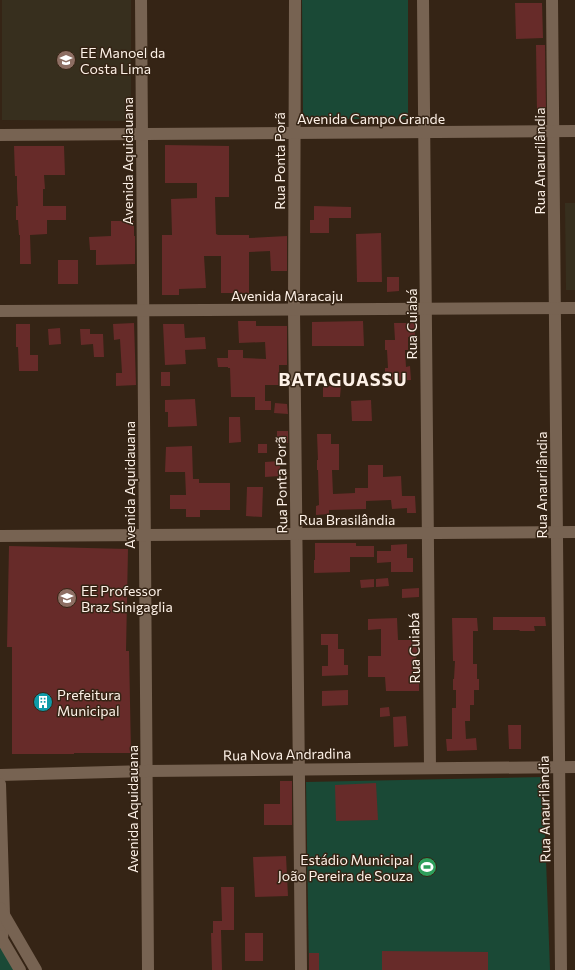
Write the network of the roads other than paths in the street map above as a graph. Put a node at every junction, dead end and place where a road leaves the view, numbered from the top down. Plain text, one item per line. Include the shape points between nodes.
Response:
1 (141, 0) edge
2 (295, 0) edge
3 (424, 0) edge
4 (552, 0) edge
5 (575, 131) edge
6 (424, 132) junction
7 (553, 132) junction
8 (294, 133) junction
9 (0, 134) edge
10 (142, 134) junction
11 (555, 308) junction
12 (575, 308) edge
13 (426, 309) junction
14 (143, 310) junction
15 (294, 310) junction
16 (0, 311) edge
17 (557, 532) junction
18 (575, 532) edge
19 (428, 533) junction
20 (296, 534) junction
21 (145, 535) junction
22 (0, 536) edge
23 (559, 767) junction
24 (575, 767) edge
25 (430, 768) junction
26 (299, 769) junction
27 (146, 771) junction
28 (0, 774) edge
29 (0, 784) edge
30 (2, 912) edge
31 (1, 938) edge
32 (20, 970) edge
33 (36, 970) edge
34 (148, 970) edge
35 (301, 970) edge
36 (560, 970) edge

1 - 10 street, Avenida Aquidauana
2 - 8 street, Rua Ponta Porã
3 - 6 street, Rua Cuiabá
4 - 7 street, Rua Anaurilândia
5 - 7 street, Avenida Campo Grande
6 - 7 street, Avenida Campo Grande
6 - 8 street, Avenida Campo Grande
6 - 13 street, Rua Cuiabá
7 - 11 street, Rua Anaurilândia
8 - 10 street, Avenida Campo Grande
8 - 15 street, Rua Ponta Porã
9 - 10 street, Avenida Campo Grande
10 - 14 street, Avenida Aquidauana
11 - 12 street, Avenida Maracaju
11 - 13 street, Avenida Maracaju
11 - 17 street, Rua Anaurilândia
13 - 15 street, Avenida Maracaju
13 - 19 street, Rua Cuiabá
14 - 15 street, Avenida Maracaju
14 - 16 street, Avenida Maracaju
14 - 21 street, Avenida Aquidauana
15 - 20 street, Rua Ponta Porã
17 - 18 street, Rua Brasilândia
17 - 19 street, Rua Brasilândia
17 - 23 street, Rua Anaurilândia
19 - 20 street, Rua Brasilândia
19 - 25 street, Rua Cuiabá
20 - 21 street, Rua Brasilândia
20 - 26 street, Rua Ponta Porã
21 - 22 street, Rua Brasilândia
21 - 27 street, Avenida Aquidauana
23 - 24 street, Rua Nova Andradina
23 - 25 street, Rua Nova Andradina
23 - 36 street, Rua Anaurilândia
25 - 26 street, Rua Nova Andradina
26 - 27 street, Rua Nova Andradina
26 - 35 street, Rua Ponta Porã
27 - 28 street, Rua Nova Andradina
27 - 34 street, Avenida Aquidauana
29 - 30 street
30 - 31 street
30 - 33 street
31 - 32 street

